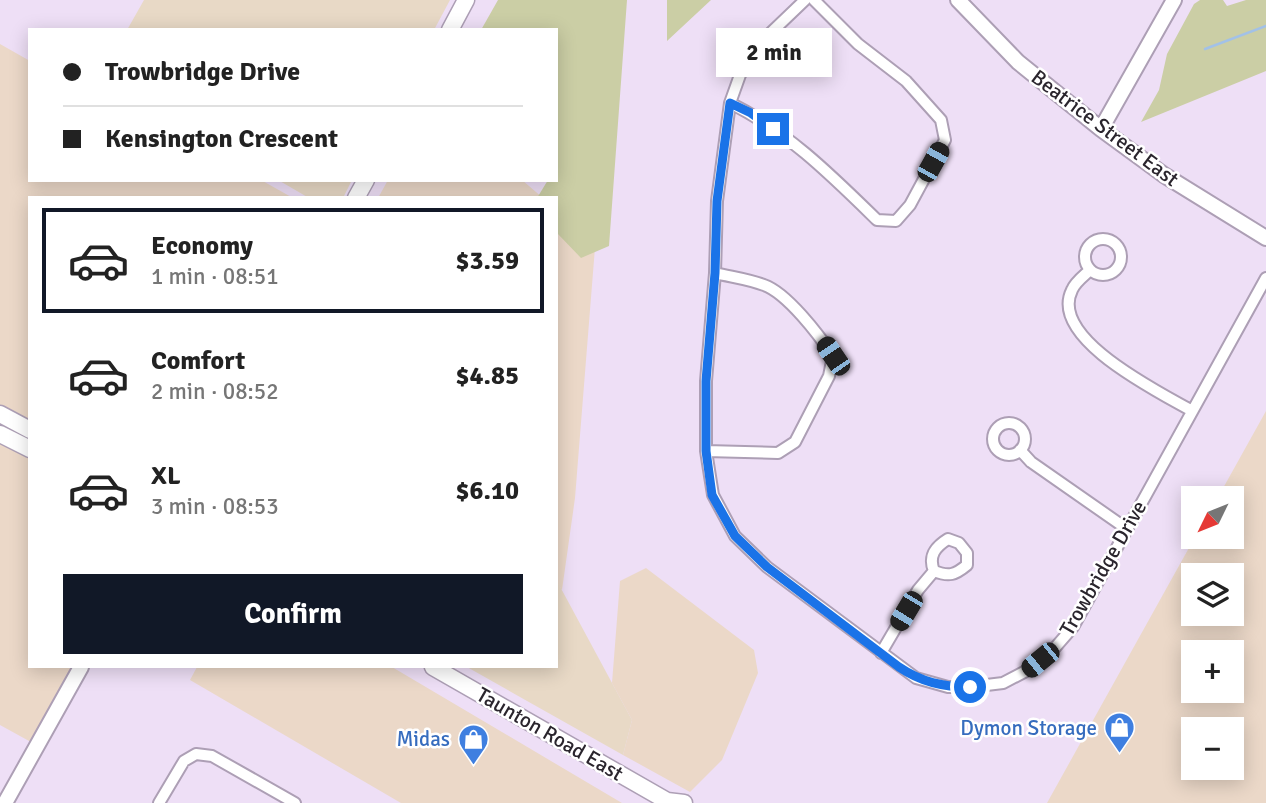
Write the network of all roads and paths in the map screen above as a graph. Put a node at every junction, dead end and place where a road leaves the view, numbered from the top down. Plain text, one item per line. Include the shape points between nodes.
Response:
1 (466, 0) edge
2 (805, 0) edge
3 (814, 0) edge
4 (958, 0) edge
5 (1174, 0) edge
6 (451, 28) edge
7 (730, 103) junction
8 (1101, 129) junction
9 (1266, 238) edge
10 (1090, 270) dead end
11 (715, 273) junction
12 (1266, 278) edge
13 (1192, 411) junction
14 (0, 414) edge
15 (28, 429) edge
16 (0, 433) edge
17 (28, 448) edge
18 (1020, 450) dead end
19 (706, 451) junction
20 (1127, 529) junction
21 (934, 570) dead end
22 (881, 653) junction
23 (80, 668) edge
24 (435, 668) edge
25 (667, 802) edge
26 (5, 803) edge
27 (159, 803) edge
28 (295, 803) edge
29 (684, 803) edge

1 - 6 main road
2 - 7 street, Trowbridge Drive via 758,45
3 - 7 street via 858,44 906,80 941,120 945,140 910,205 896,220 877,220 817,161
4 - 8 street, Beatrice Street East via 1018,62
5 - 8 street
7 - 11 street, Trowbridge Drive via 717,201
8 - 9 street, Beatrice Street East
10 - 13 street via 1072,289 1068,310 1077,332 1127,374
11 - 19 street, Trowbridge Drive via 706,381
11 - 19 street via 766,285 821,338 833,356 830,376 795,442 778,453
12 - 13 street, Trowbridge Drive
13 - 20 street, Trowbridge Drive
14 - 15 main road
16 - 17 main road
18 - 20 street
19 - 22 street, Trowbridge Drive via 712,495 735,536 767,567
20 - 22 street, Trowbridge Drive via 1073,627 1053,650 1011,679 948,687 916,678
21 - 22 street
23 - 26 street
24 - 25 main road, Taunton Road East
25 - 29 main road, Taunton Road East
27 - 28 street via 184,761 197,754 212,757

